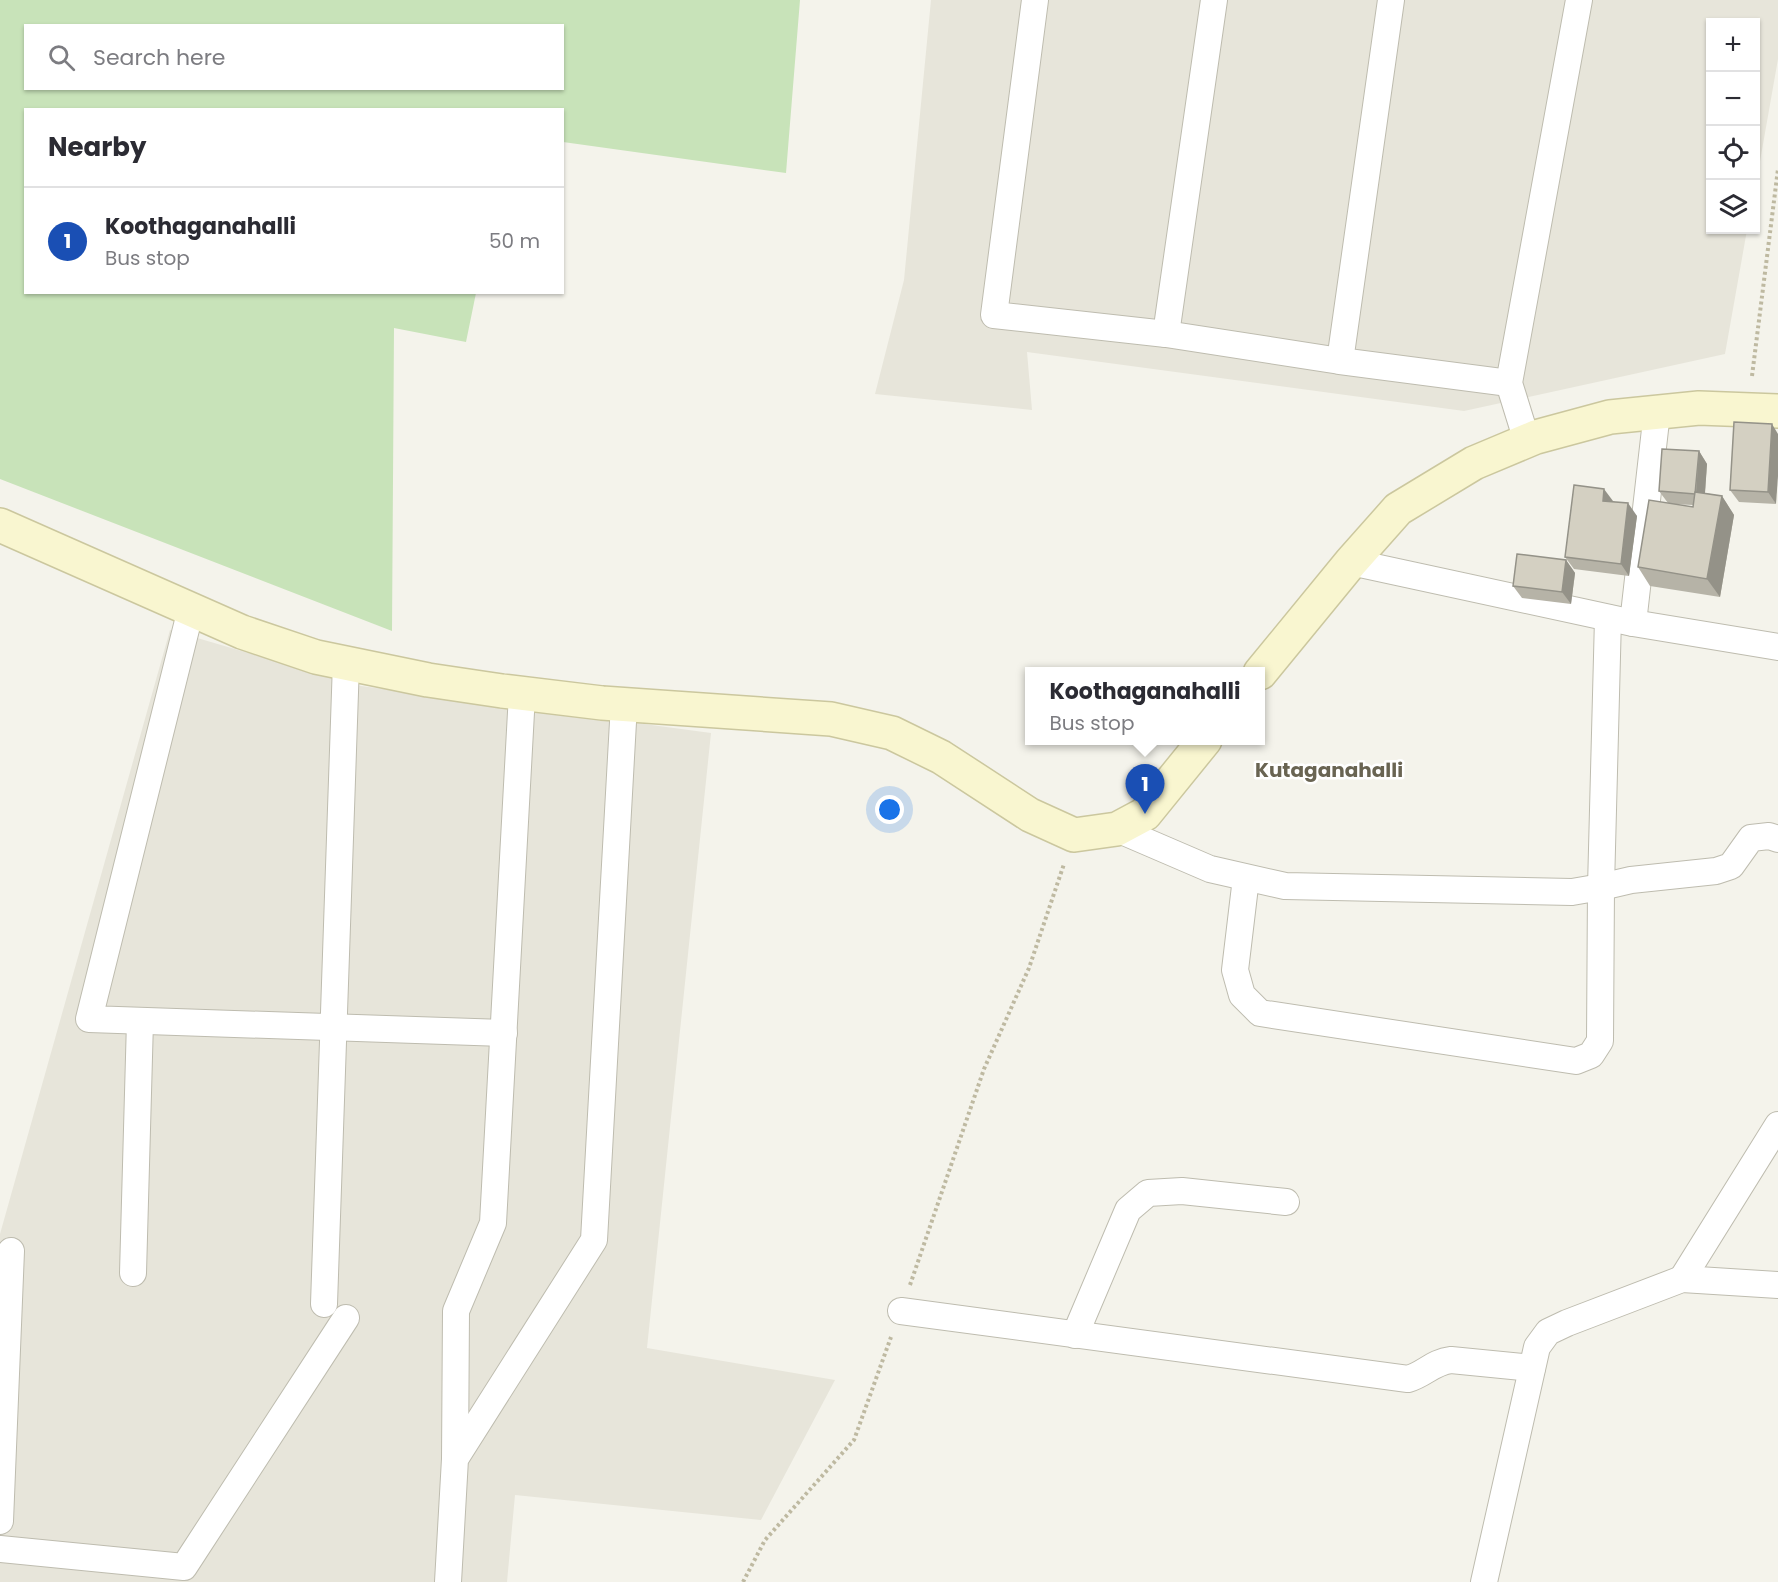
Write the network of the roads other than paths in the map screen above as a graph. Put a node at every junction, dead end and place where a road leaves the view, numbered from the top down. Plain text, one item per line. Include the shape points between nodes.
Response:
1 (1035, 0) edge
2 (1215, 0) edge
3 (1391, 0) edge
4 (1579, 0) edge
5 (1166, 334) junction
6 (1341, 361) junction
7 (1509, 383) junction
8 (1763, 411) edge
9 (1657, 412) junction
10 (1527, 441) junction
11 (0, 525) edge
12 (1351, 562) junction
13 (191, 609) junction
14 (1608, 618) junction
15 (1633, 623) junction
16 (1778, 647) edge
17 (346, 663) junction
18 (1265, 667) edge
19 (522, 693) junction
20 (624, 704) junction
21 (1202, 745) edge
22 (1117, 830) junction
23 (1778, 840) edge
24 (1246, 878) junction
25 (1601, 888) junction
26 (140, 1021) junction
27 (333, 1027) junction
28 (504, 1033) junction
29 (1778, 1125) edge
30 (1286, 1202) dead end
31 (10, 1251) dead end
32 (133, 1273) dead end
33 (1682, 1279) junction
34 (1778, 1285) edge
35 (324, 1304) dead end
36 (901, 1311) road end
37 (346, 1318) dead end
38 (1075, 1335) junction
39 (1532, 1368) junction
40 (455, 1459) junction
41 (0, 1521) edge
42 (0, 1548) edge
43 (448, 1582) edge
44 (1484, 1582) edge

1 - 5 street via 994,315
2 - 5 street
3 - 6 street
4 - 7 street
5 - 6 street
6 - 7 street
7 - 10 street
8 - 9 street via 1699,408
9 - 10 street via 1610,417
9 - 15 street
10 - 12 street via 1474,463 1398,509
11 - 13 street
12 - 14 street
12 - 18 street
13 - 17 street via 242,632
13 - 26 street via 89,1019
14 - 15 street
14 - 25 street
15 - 16 street
17 - 19 street
17 - 27 street
19 - 20 street
19 - 28 street
20 - 22 street via 831,719 892,733 941,757 1030,815 1074,835
20 - 40 street via 594,1240
21 - 22 street via 1145,814
22 - 24 street via 1210,869
23 - 25 street via 1751,837 1731,866 1716,871 1631,880
24 - 25 street via 1285,886 1572,892
24 - 25 street via 1235,970 1242,996 1260,1013 1576,1061 1591,1055 1600,1041
26 - 27 street
26 - 32 street
27 - 28 street
27 - 35 street
28 - 40 street via 493,1223 456,1311
29 - 33 street
30 - 38 street via 1182,1191 1148,1193 1128,1210
31 - 41 street
33 - 34 street
33 - 39 street via 1548,1332 1537,1347
36 - 38 street
37 - 42 street via 184,1567
38 - 39 street via 1408,1379 1439,1361
39 - 44 street
40 - 43 street

